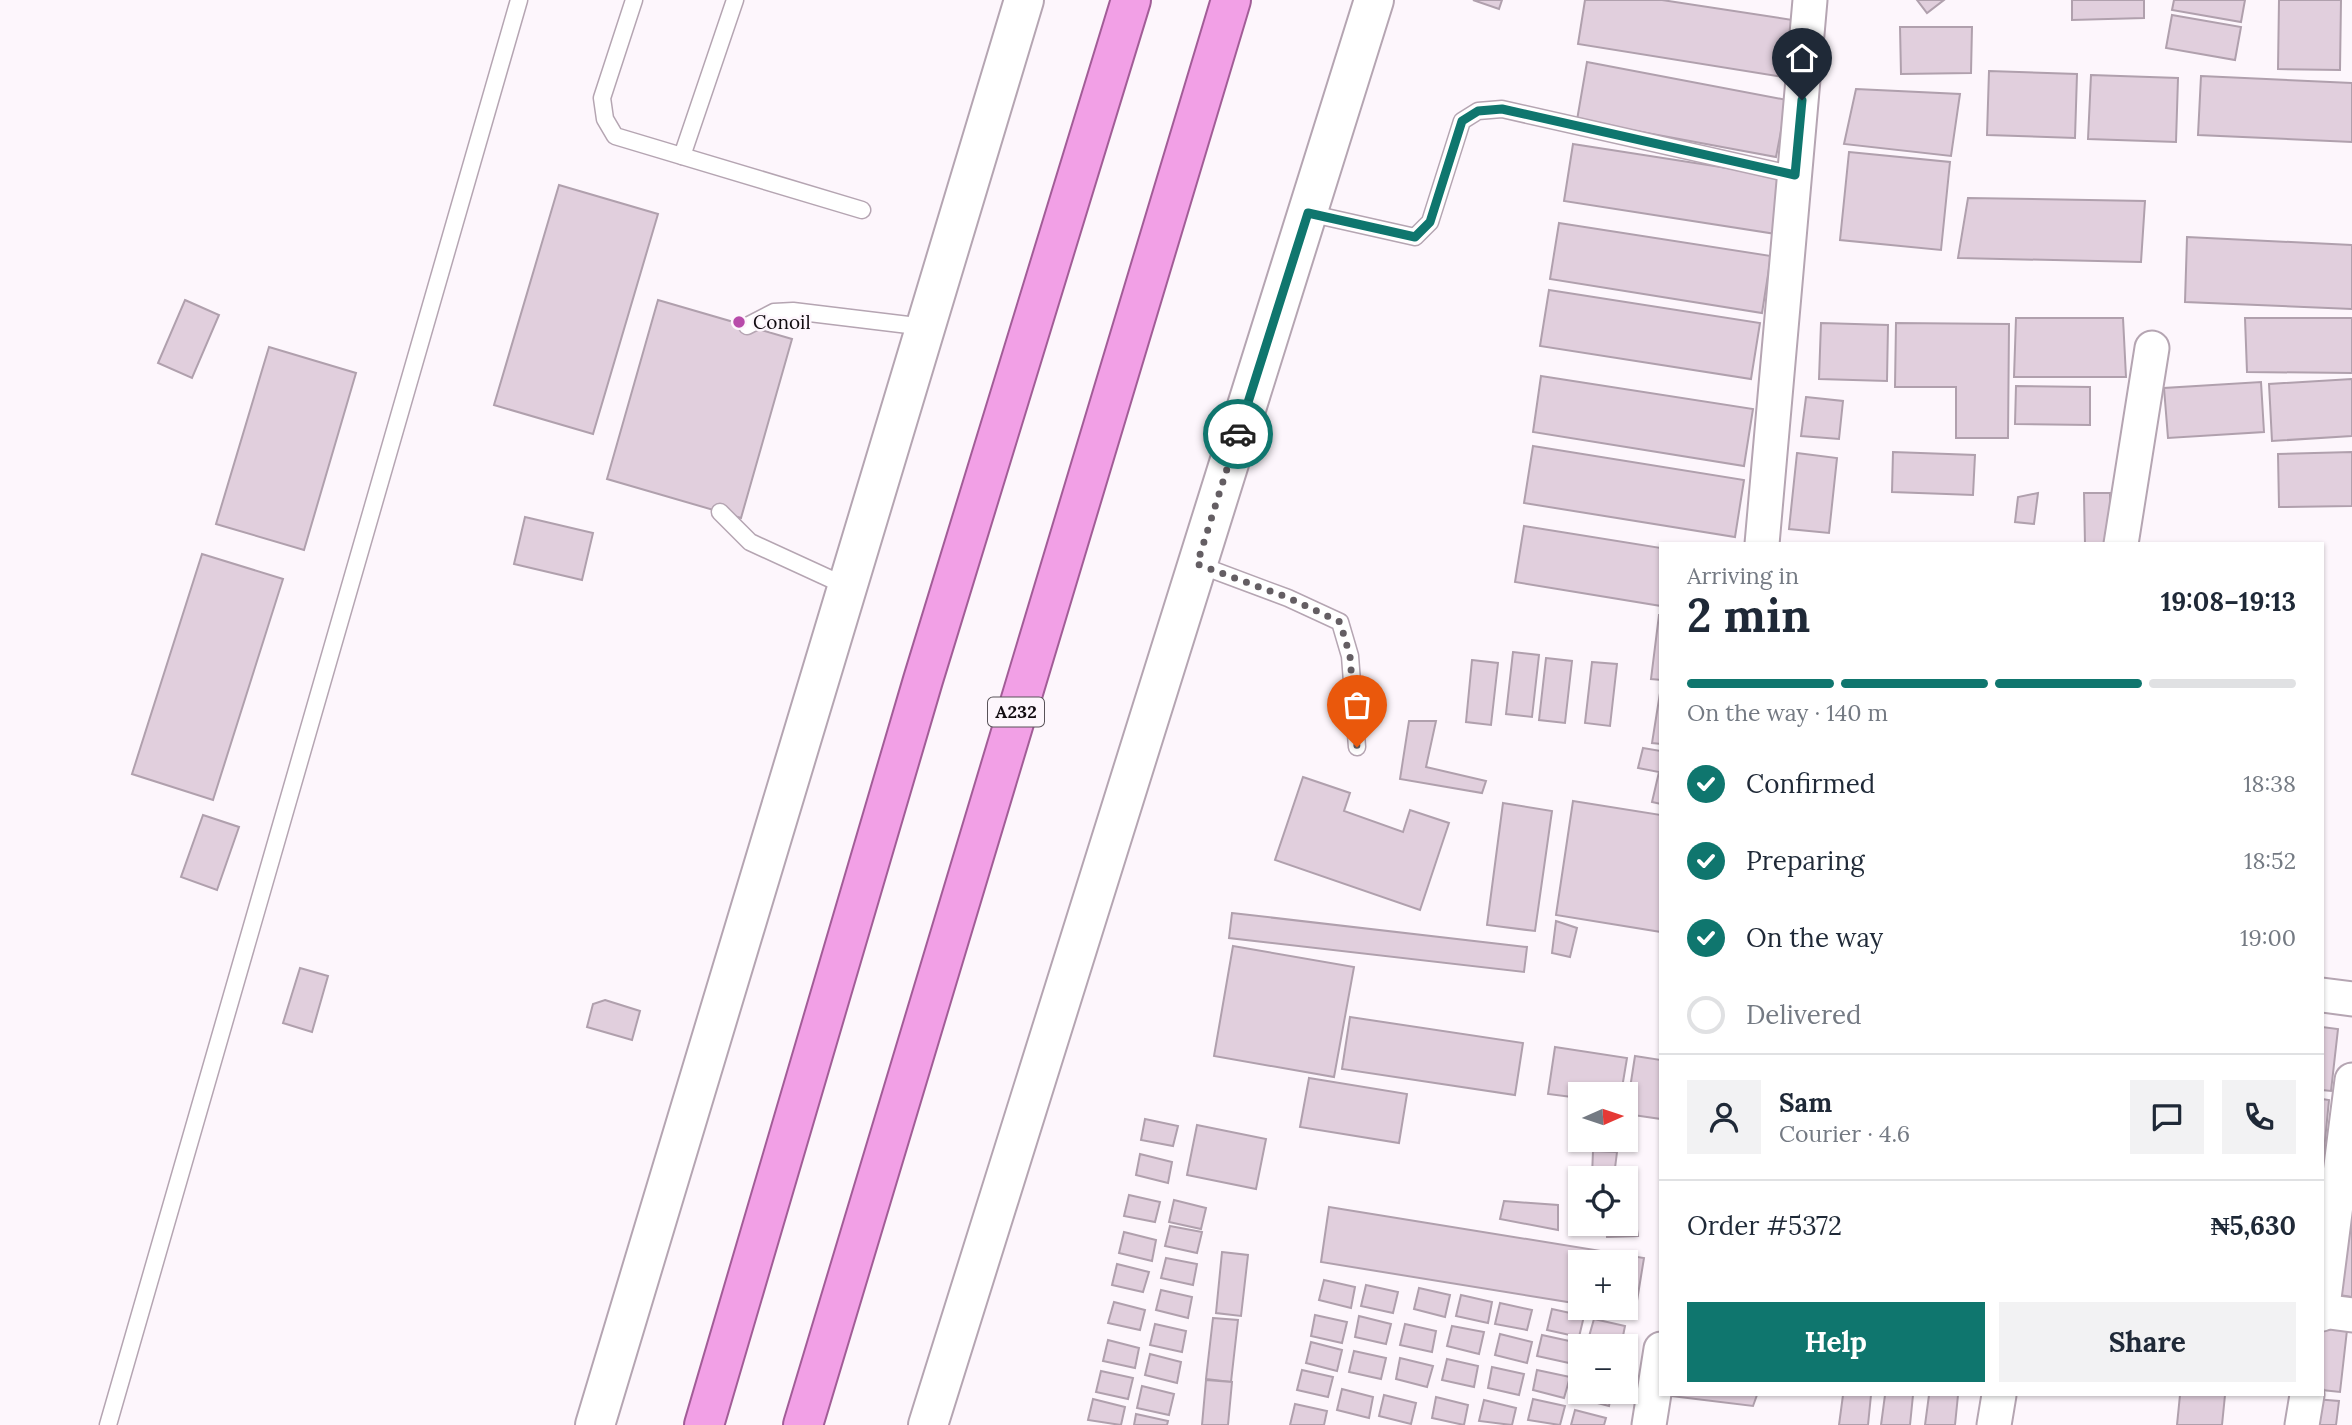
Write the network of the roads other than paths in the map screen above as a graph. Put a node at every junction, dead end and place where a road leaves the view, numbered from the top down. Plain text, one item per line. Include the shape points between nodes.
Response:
1 (519, 0) edge
2 (634, 0) edge
3 (735, 0) edge
4 (1024, 0) edge
5 (1131, 0) edge
6 (1231, 0) edge
7 (1374, 0) edge
8 (1810, 0) edge
9 (682, 156) junction
10 (1795, 175) junction
11 (862, 210) dead end
12 (1308, 213) junction
13 (747, 326) dead end
14 (925, 327) junction
15 (2152, 348) dead end
16 (720, 512) dead end
17 (1762, 542) edge
18 (2121, 542) edge
19 (1197, 564) junction
20 (848, 587) junction
21 (1357, 747) dead end
22 (2324, 995) edge
23 (2352, 999) edge
24 (2352, 1080) edge
25 (2324, 1297) edge
26 (2324, 1312) edge
27 (2352, 1315) edge
28 (1659, 1362) edge
29 (1998, 1396) edge
30 (2307, 1396) edge
31 (108, 1425) edge
32 (594, 1425) edge
33 (704, 1425) edge
34 (803, 1425) edge
35 (928, 1425) edge
36 (1649, 1425) edge
37 (1994, 1425) edge
38 (2302, 1425) edge

1 - 31 lane
2 - 9 lane via 603,98 605,119 615,135
3 - 9 lane
4 - 14 main road
5 - 33 highway via 919,693
6 - 34 highway, A232
7 - 12 main road
8 - 10 street
9 - 11 lane
10 - 12 lane via 1502,109 1478,111 1462,121 1430,222 1415,237
10 - 17 street
12 - 19 main road
13 - 14 lane via 774,312 793,310
14 - 20 main road
15 - 18 street
16 - 20 lane via 750,542
19 - 21 lane via 1340,622 1350,656
19 - 35 main road
20 - 32 main road
22 - 23 street
24 - 25 street
26 - 27 street
28 - 36 street
29 - 37 street
30 - 38 street

